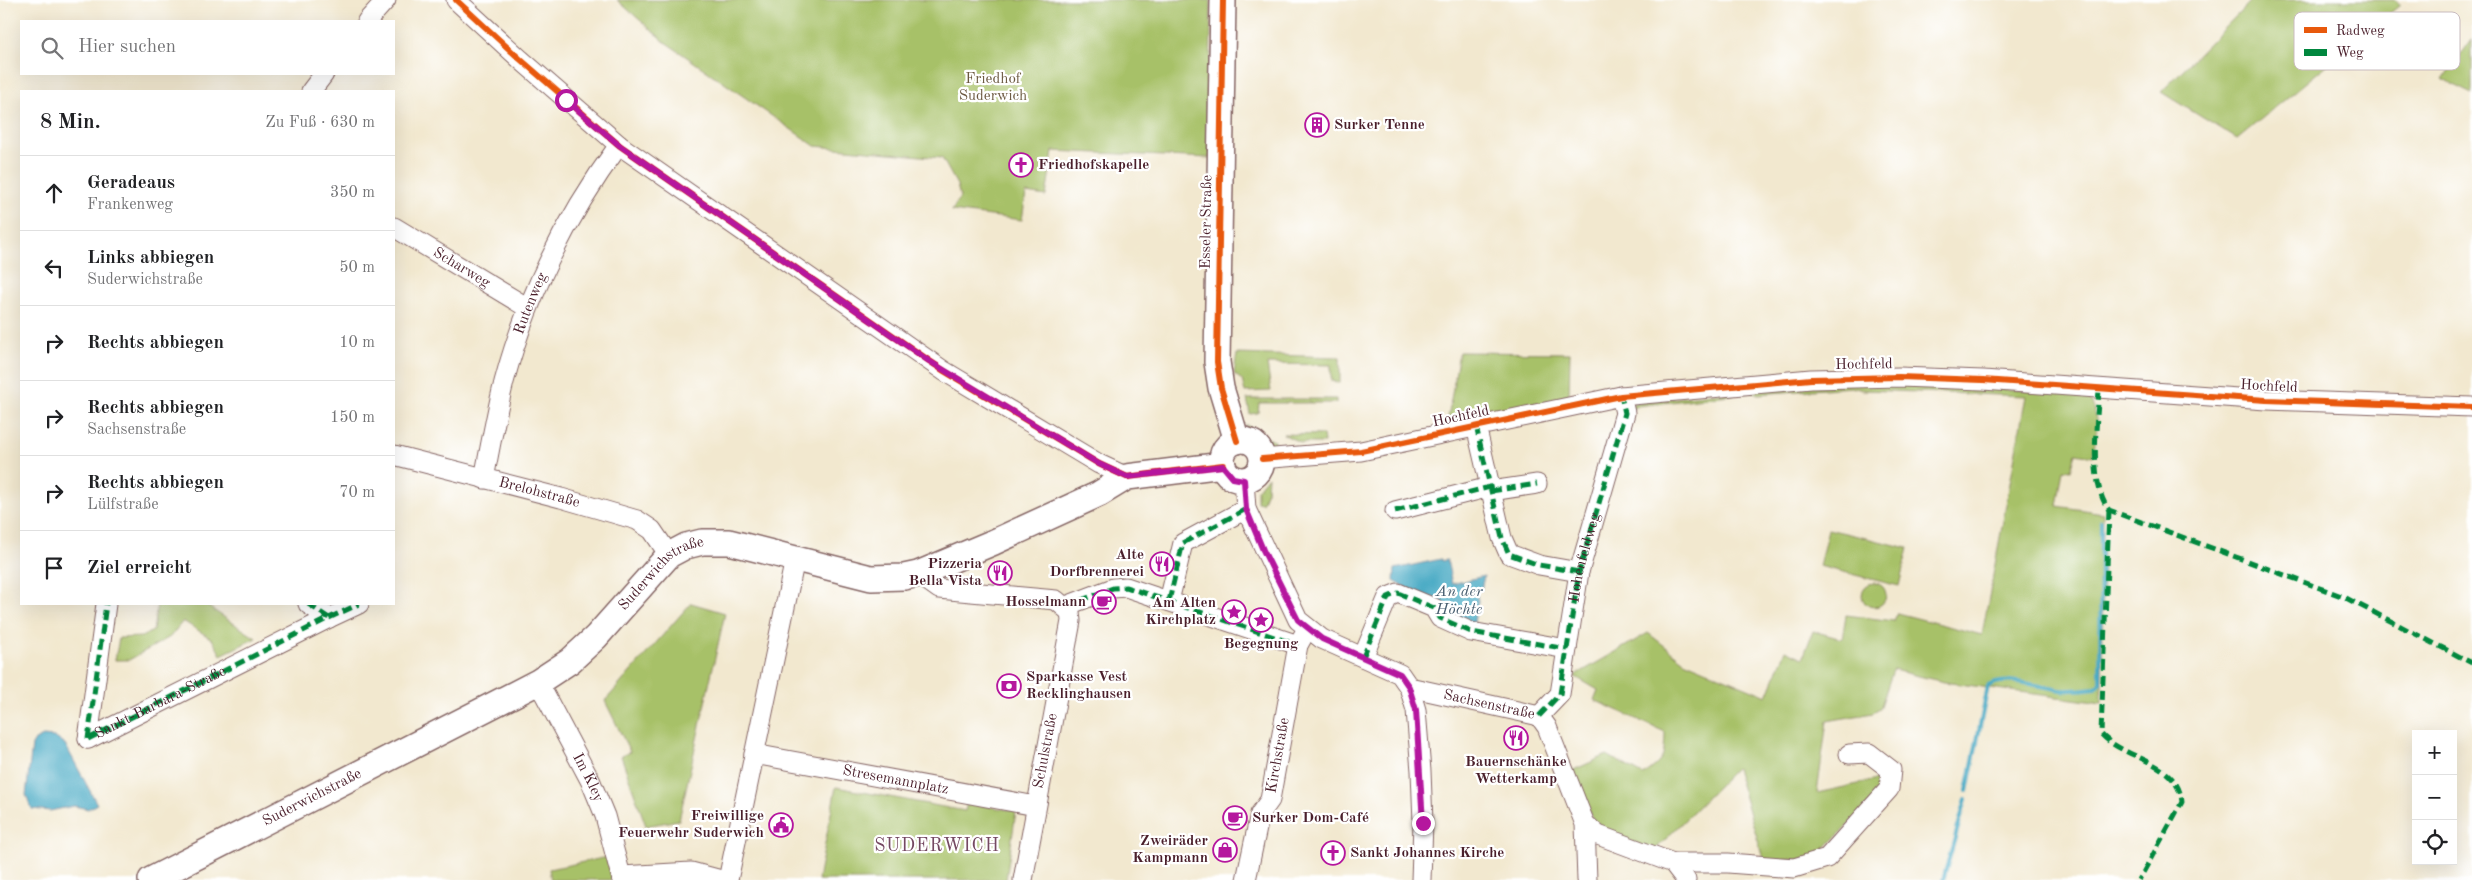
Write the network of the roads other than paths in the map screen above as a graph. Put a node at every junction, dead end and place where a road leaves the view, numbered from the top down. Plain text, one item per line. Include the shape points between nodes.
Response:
1 (386, 0) edge
2 (456, 0) edge
3 (1223, 0) edge
4 (368, 20) edge
5 (323, 75) edge
6 (312, 90) edge
7 (619, 145) junction
8 (395, 228) edge
9 (528, 308) junction
10 (1621, 396) junction
11 (2472, 408) edge
12 (1476, 426) junction
13 (1237, 441) junction
14 (395, 455) edge
15 (1262, 459) junction
16 (1223, 466) junction
17 (1127, 477) junction
18 (484, 479) junction
19 (1244, 480) junction
20 (1537, 484) dead end
21 (1490, 489) junction
22 (1246, 509) junction
23 (1395, 511) dead end
24 (669, 555) junction
25 (795, 559) junction
26 (1579, 572) junction
27 (918, 574) junction
28 (1169, 601) junction
29 (106, 605) edge
30 (310, 605) edge
31 (356, 605) edge
32 (1068, 614) junction
33 (329, 618) junction
34 (1307, 629) junction
35 (1298, 645) junction
36 (1567, 649) junction
37 (1363, 657) junction
38 (538, 682) junction
39 (1409, 687) junction
40 (1539, 716) junction
41 (754, 754) junction
42 (1849, 754) dead end
43 (1036, 806) junction
44 (1585, 824) junction
45 (1673, 863) junction
46 (622, 878) edge
47 (151, 880) edge
48 (721, 880) edge
49 (728, 880) edge
50 (1023, 880) edge
51 (1246, 880) edge
52 (1421, 880) edge
53 (1587, 880) edge
54 (1686, 880) edge

1 - 4 street
2 - 7 street
3 - 13 main road, Esseler Straße via 1217,362 1221,388
5 - 6 street
7 - 9 street, Rutenweg via 588,188
7 - 17 street via 944,371 1099,464
8 - 9 street, Scharweg
9 - 18 street, Rutenweg via 504,382
10 - 11 street, Hochfeld via 1794,380 1900,377 2266,400
10 - 12 street, Hochfeld
10 - 26 street, Hohenfeldweg via 1624,413
12 - 15 street, Hochfeld via 1361,451
12 - 21 street
13 - 15 main road via 1254,444
13 - 16 main road via 1225,450
14 - 18 street, Brelohstraße
15 - 19 main road via 1257,473
16 - 17 main road, Suderwichstraße
16 - 19 main road via 1233,478
17 - 27 main road, Suderwichstraße via 1099,494
18 - 24 street, Brelohstraße via 637,520 652,530
19 - 22 street
20 - 21 street
21 - 23 street
21 - 26 street via 1509,554 1539,565
22 - 28 street via 1183,543
22 - 34 street via 1293,610
24 - 25 main road, Suderwichstraße via 686,546 716,540
24 - 38 main road, Suderwichstraße via 596,637 570,661
25 - 27 main road, Suderwichstraße via 871,578
25 - 41 street
26 - 36 street, Hohenfeldweg
27 - 32 street via 939,588 1056,600
28 - 32 street via 1126,587 1113,588
28 - 35 street
29 - 33 street, Sankt-Barbara-Straße via 88,739
30 - 33 street
31 - 33 street, Sankt-Barbara-Straße
32 - 43 street, Schulstraße
34 - 35 street, Kirchstraße
34 - 37 street
35 - 51 street, Kirchstraße via 1270,800 1260,814
36 - 37 street via 1470,632 1440,618 1434,608 1398,593 1388,597
36 - 40 street, Hohenfeldweg via 1560,694
37 - 39 street via 1400,674
38 - 46 street, Im Kley via 591,782 605,816
38 - 47 main road, Suderwichstraße
39 - 40 street, Sachsenstraße
39 - 52 street via 1416,710 1421,771
40 - 44 street, Sachsenstraße via 1547,727
41 - 43 street, Stresemannplatz
41 - 49 street
42 - 45 street via 1869,753 1891,770 1891,780 1889,789 1827,858 1794,868
43 - 50 street, Schulstraße
44 - 45 street via 1598,835
44 - 53 street, Sachsenstraße
45 - 54 street
46 - 48 street via 692,872

